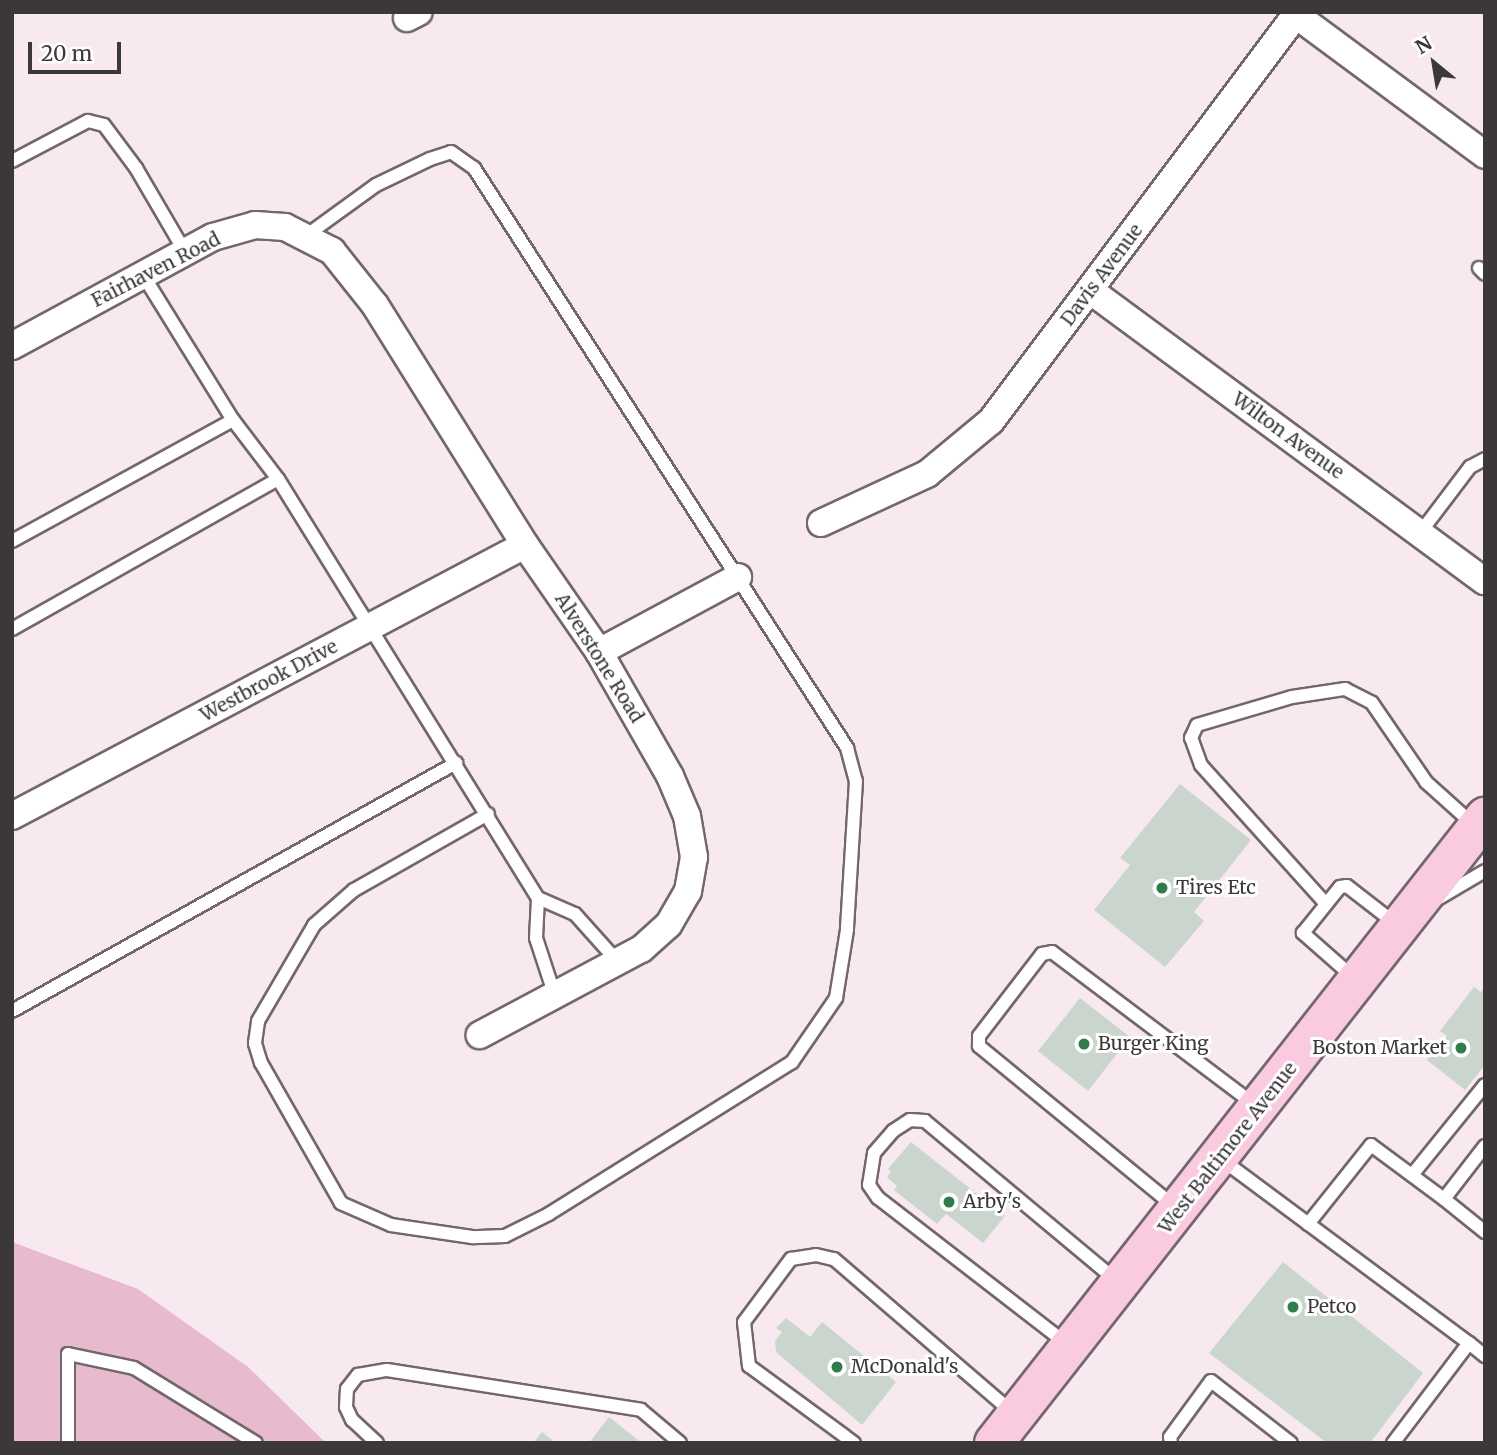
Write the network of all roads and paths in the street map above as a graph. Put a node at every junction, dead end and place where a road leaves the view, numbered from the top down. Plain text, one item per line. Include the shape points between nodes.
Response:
1 (1297, 14) edge
2 (1485, 155) edge
3 (12, 161) edge
4 (307, 235) junction
5 (185, 252) junction
6 (144, 275) junction
7 (1091, 291) junction
8 (12, 346) edge
9 (233, 420) junction
10 (1485, 459) edge
11 (278, 479) junction
12 (821, 523) dead end
13 (1420, 533) junction
14 (12, 541) edge
15 (525, 545) junction
16 (738, 577) junction
17 (1485, 581) edge
18 (369, 628) junction
19 (12, 629) edge
20 (599, 652) junction
21 (456, 762) junction
22 (488, 814) junction
23 (12, 816) edge
24 (1481, 822) edge
25 (1485, 871) edge
26 (538, 898) junction
27 (1326, 904) junction
28 (1404, 922) junction
29 (618, 961) junction
30 (1359, 981) junction
31 (555, 996) junction
32 (12, 1011) edge
33 (480, 1035) dead end
34 (1485, 1085) edge
35 (1259, 1108) junction
36 (1485, 1146) edge
37 (1220, 1158) junction
38 (1412, 1175) junction
39 (1444, 1199) junction
40 (1179, 1210) junction
41 (1308, 1224) junction
42 (1485, 1232) edge
43 (1120, 1283) junction
44 (1469, 1343) junction
45 (1070, 1346) junction
46 (1485, 1356) edge
47 (1007, 1431) edge
48 (68, 1443) edge
49 (256, 1443) edge
50 (377, 1443) edge
51 (680, 1443) edge
52 (854, 1443) edge
53 (1171, 1443) edge
54 (1291, 1443) edge
55 (1393, 1443) edge

1 - 2 street
1 - 7 street, Davis Avenue
3 - 5 lane via 88,121 104,125 136,167
4 - 5 street, Fairhaven Road via 255,225 213,237
4 - 15 street, Alverstone Road via 332,251 375,305
4 - 16 lane via 376,185 430,159 451,152 474,168
5 - 6 street, Fairhaven Road
6 - 8 street, Fairhaven Road
6 - 9 lane
7 - 12 street, Davis Avenue via 991,421 927,474
7 - 13 street, Wilton Avenue
9 - 11 lane
9 - 14 lane
10 - 13 lane via 1470,467
11 - 18 lane
11 - 19 lane
13 - 17 street, Wilton Avenue
15 - 18 street, Westbrook Drive
15 - 20 street, Alverstone Road
16 - 20 street
16 - 22 lane via 848,748 856,781 847,930 836,998 792,1062 700,1123 538,1220 505,1236 472,1237 391,1225 341,1203 261,1063 255,1042 258,1021 314,925 354,890
18 - 21 lane
18 - 23 street, Westbrook Drive
20 - 29 street, Alverstone Road via 670,776 687,816 694,857 688,891 668,925
21 - 22 lane
21 - 32 lane
22 - 26 lane
24 - 27 lane via 1426,782 1372,703 1345,689 1292,697 1197,725 1191,738 1201,765
24 - 28 main road, West Baltimore Avenue
25 - 28 lane
26 - 29 lane via 575,914
26 - 31 lane via 536,938
27 - 28 lane via 1340,887 1347,886
27 - 30 lane via 1303,933
28 - 30 main road, West Baltimore Avenue
29 - 31 street, Alverstone Road
30 - 35 main road, West Baltimore Avenue
31 - 33 street, Alverstone Road
34 - 38 lane
35 - 37 main road, West Baltimore Avenue
35 - 40 lane via 1052,952 1042,954 979,1036 979,1046
36 - 39 lane
37 - 40 main road, West Baltimore Avenue
37 - 41 lane
38 - 39 lane
38 - 41 lane via 1371,1145
39 - 42 lane
40 - 43 main road, West Baltimore Avenue
41 - 44 lane
43 - 45 main road, West Baltimore Avenue
43 - 45 lane via 925,1121 902,1125 874,1153 869,1185 878,1198
44 - 46 lane
44 - 55 lane
45 - 47 main road, West Baltimore Avenue
47 - 52 lane via 925,1333 834,1259 816,1255 791,1259 744,1322 749,1366
48 - 49 lane via 68,1354 134,1368
50 - 51 lane via 352,1420 346,1407 347,1388 358,1374 387,1370 641,1410
53 - 54 lane via 1170,1437 1211,1381

